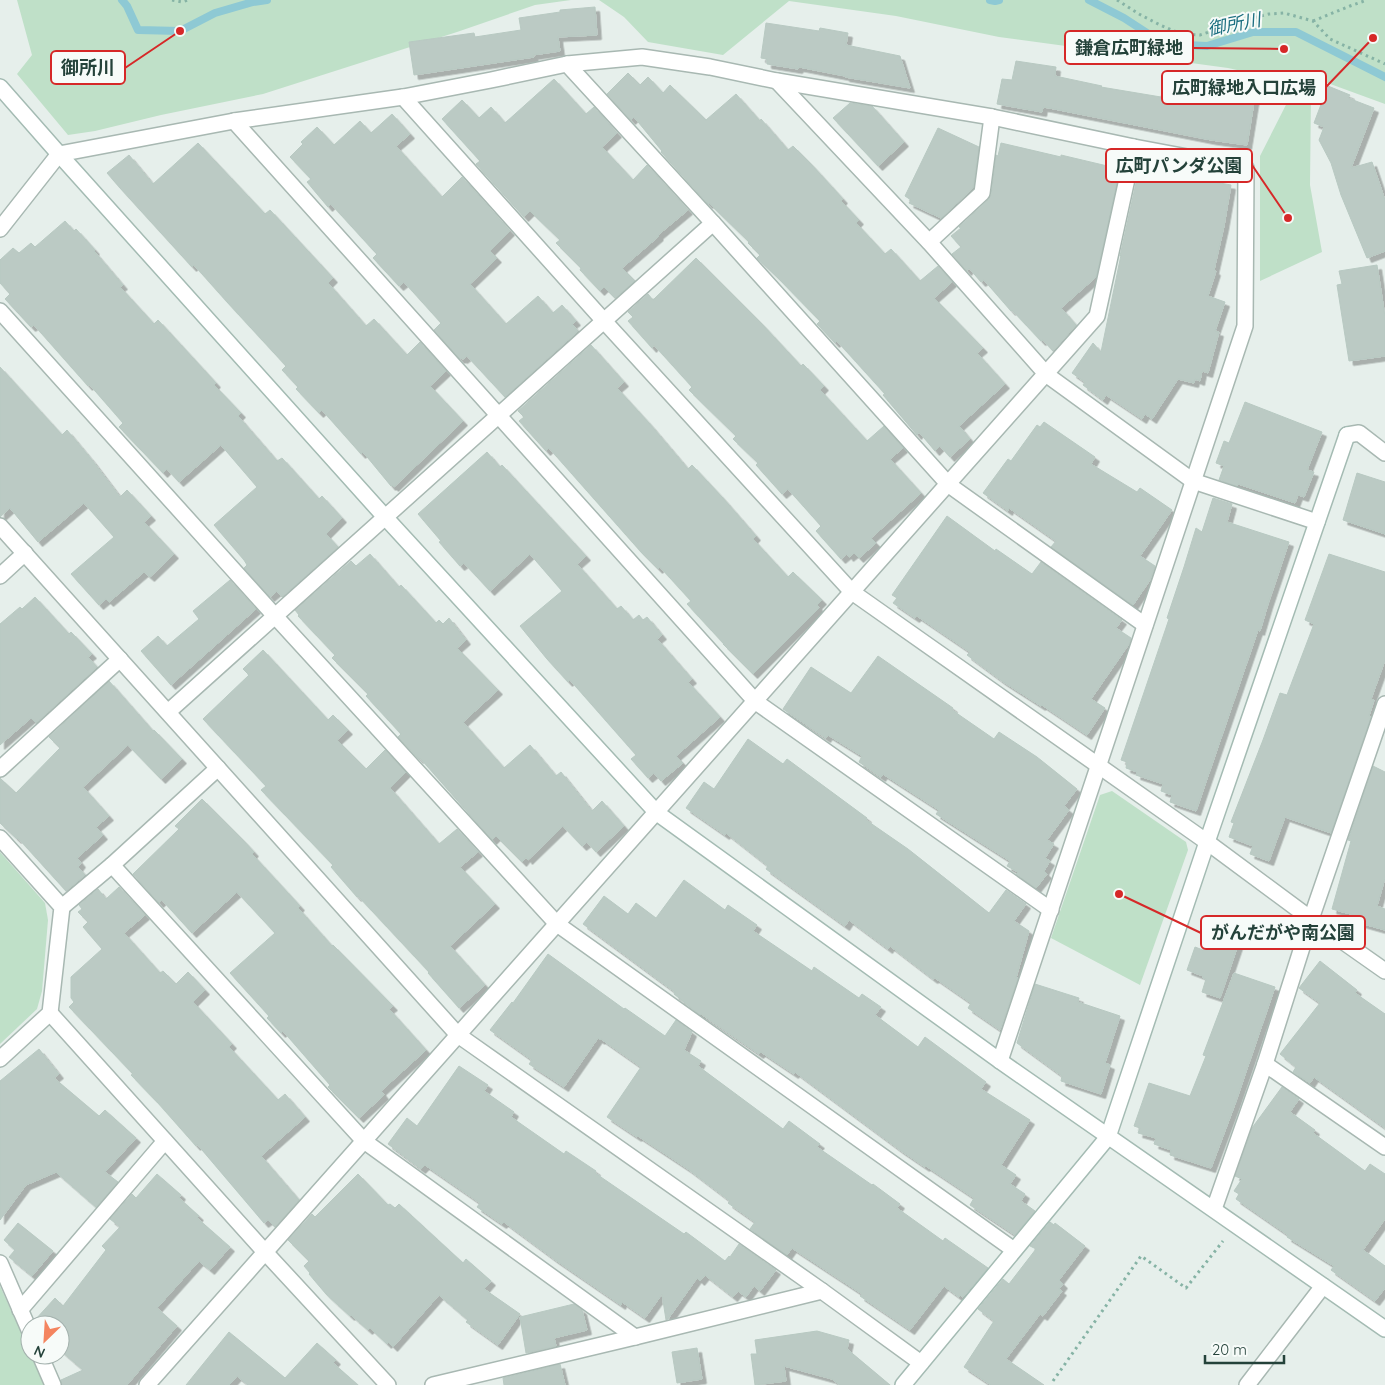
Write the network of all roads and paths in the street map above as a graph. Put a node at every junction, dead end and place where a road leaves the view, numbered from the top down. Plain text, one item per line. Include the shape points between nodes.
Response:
1 (172, 0) edge
2 (188, 0) edge
3 (1118, 0) edge
4 (1367, 0) edge
5 (1313, 21) junction
6 (567, 64) junction
7 (1385, 64) edge
8 (777, 81) junction
9 (0, 87) edge
10 (403, 97) junction
11 (992, 117) junction
12 (234, 121) junction
13 (1134, 147) junction
14 (59, 154) junction
15 (713, 223) junction
16 (0, 228) edge
17 (929, 242) junction
18 (0, 310) edge
19 (604, 320) junction
20 (1046, 375) junction
21 (498, 416) junction
22 (1385, 453) edge
23 (1194, 481) junction
24 (949, 484) junction
25 (385, 517) junction
26 (1317, 522) junction
27 (0, 526) edge
28 (25, 553) junction
29 (0, 576) edge
30 (852, 592) junction
31 (275, 616) junction
32 (1145, 625) junction
33 (120, 659) junction
34 (756, 702) junction
35 (1385, 704) edge
36 (168, 712) junction
37 (1098, 766) junction
38 (218, 768) junction
39 (0, 769) edge
40 (657, 813) junction
41 (0, 838) edge
42 (1207, 842) junction
43 (112, 865) junction
44 (62, 907) junction
45 (1050, 910) junction
46 (1311, 919) junction
47 (557, 924) junction
48 (1385, 971) edge
49 (50, 1013) junction
50 (458, 1035) junction
51 (0, 1058) edge
52 (1000, 1061) junction
53 (1265, 1064) junction
54 (1108, 1137) junction
55 (165, 1141) junction
56 (364, 1141) junction
57 (1385, 1147) edge
58 (1214, 1209) junction
59 (1236, 1224) junction
60 (1014, 1250) junction
61 (265, 1252) junction
62 (0, 1263) edge
63 (1323, 1286) junction
64 (822, 1291) junction
65 (20, 1310) junction
66 (22, 1315) edge
67 (1385, 1329) edge
68 (636, 1337) junction
69 (921, 1363) junction
70 (44, 1365) edge
71 (1053, 1381) dead end
72 (53, 1385) edge
73 (147, 1385) edge
74 (388, 1385) edge
75 (433, 1385) edge
76 (903, 1385) edge
77 (1247, 1385) edge

1 - 2 path
3 - 5 path via 1153,22 1181,34 1200,35 1268,14 1284,13
4 - 5 path
5 - 7 path via 1330,39
6 - 8 street via 642,57
6 - 10 street
6 - 15 street
8 - 11 street
8 - 17 street
9 - 14 street
10 - 12 street
10 - 19 street
11 - 13 street
11 - 17 street via 982,193
12 - 14 street
12 - 21 street
13 - 20 street via 1098,316
13 - 23 street via 1246,168 1245,326
14 - 16 street
14 - 25 street
15 - 19 street
15 - 24 street
17 - 20 street
18 - 31 street
19 - 21 street
19 - 30 street
20 - 23 street
20 - 24 street
21 - 25 street
21 - 34 street
22 - 26 street via 1359,433 1347,434
23 - 26 street
23 - 32 street
24 - 30 street
24 - 32 street
25 - 31 street
25 - 40 street
26 - 42 street
27 - 28 street
28 - 29 street
28 - 33 street
30 - 34 street
30 - 37 street
31 - 36 street
31 - 47 street
32 - 37 street
33 - 36 street
33 - 39 street
34 - 40 street
34 - 45 street
35 - 46 street
36 - 38 street
37 - 42 street
37 - 45 street
38 - 43 street
38 - 50 street
40 - 47 street
40 - 52 street
41 - 44 street
42 - 46 street
42 - 54 street
43 - 44 street
43 - 56 street
44 - 49 street
45 - 52 street
46 - 48 street
46 - 53 street
47 - 50 street
47 - 60 street
49 - 51 street
49 - 55 street
50 - 56 street
50 - 64 street
52 - 54 street
53 - 57 street
53 - 58 street
54 - 58 street
54 - 60 street
55 - 61 street
55 - 65 street
56 - 61 street
56 - 68 street
58 - 59 street
59 - 63 street
59 - 71 path via 1186,1288 1141,1256
60 - 69 street
61 - 73 street
61 - 74 street
62 - 65 street
63 - 67 street
63 - 77 street
64 - 68 street
64 - 69 street
65 - 66 street
68 - 75 street
69 - 76 street
70 - 72 street

